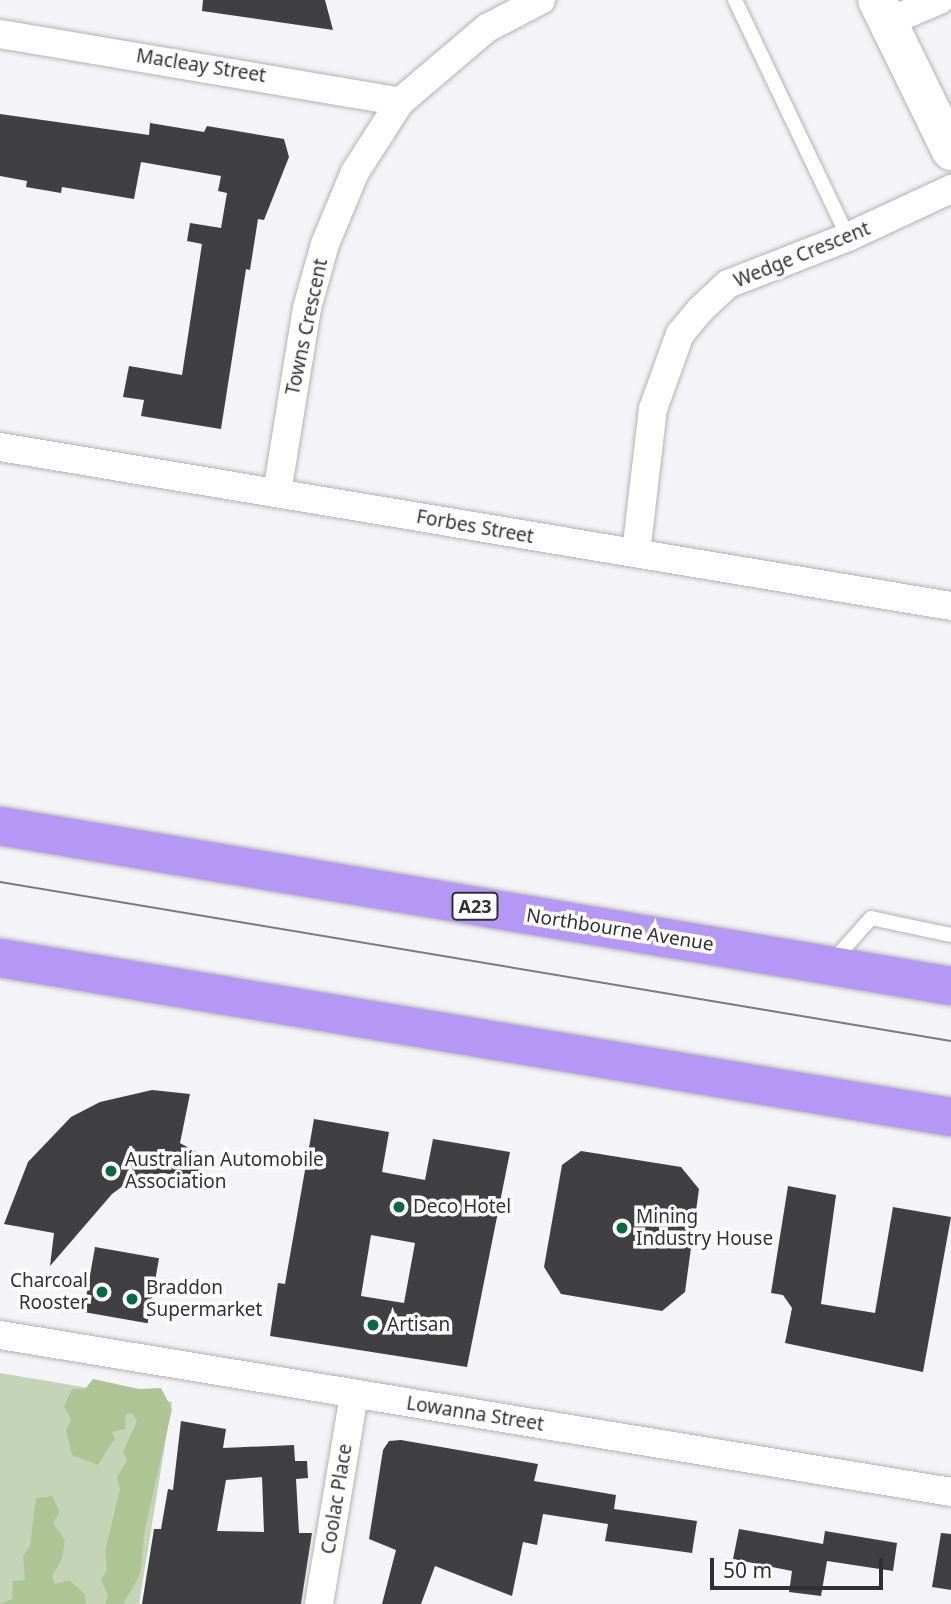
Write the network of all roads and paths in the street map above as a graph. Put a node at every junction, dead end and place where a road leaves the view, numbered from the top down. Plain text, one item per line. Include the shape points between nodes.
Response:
1 (541, 0) edge
2 (734, 0) edge
3 (939, 0) edge
4 (883, 11) edge
5 (0, 34) edge
6 (400, 102) junction
7 (951, 151) edge
8 (951, 189) edge
9 (848, 237) junction
10 (0, 447) edge
11 (277, 493) junction
12 (636, 554) junction
13 (951, 606) edge
14 (0, 826) edge
15 (951, 935) edge
16 (0, 958) edge
17 (829, 965) junction
18 (951, 986) edge
19 (951, 1117) edge
20 (0, 1335) edge
21 (354, 1394) junction
22 (951, 1492) edge
23 (319, 1604) edge

1 - 6 street, Towns Crescent via 487,28
2 - 9 lane
3 - 4 street
4 - 7 street
5 - 6 street, Macleay Street
6 - 11 street, Towns Crescent via 355,172 325,244 307,308
8 - 9 street, Wedge Crescent
9 - 12 street, Wedge Crescent via 728,284 680,334 653,409
10 - 11 street, Forbes Street
11 - 12 street, Forbes Street
12 - 13 street, Forbes Street
14 - 17 highway, Northbourne Avenue / A23
15 - 17 lane via 871,918
16 - 19 highway
17 - 18 highway, Northbourne Avenue / A23
20 - 21 street, Lowanna Street
21 - 22 street, Lowanna Street
21 - 23 street, Coolac Place

